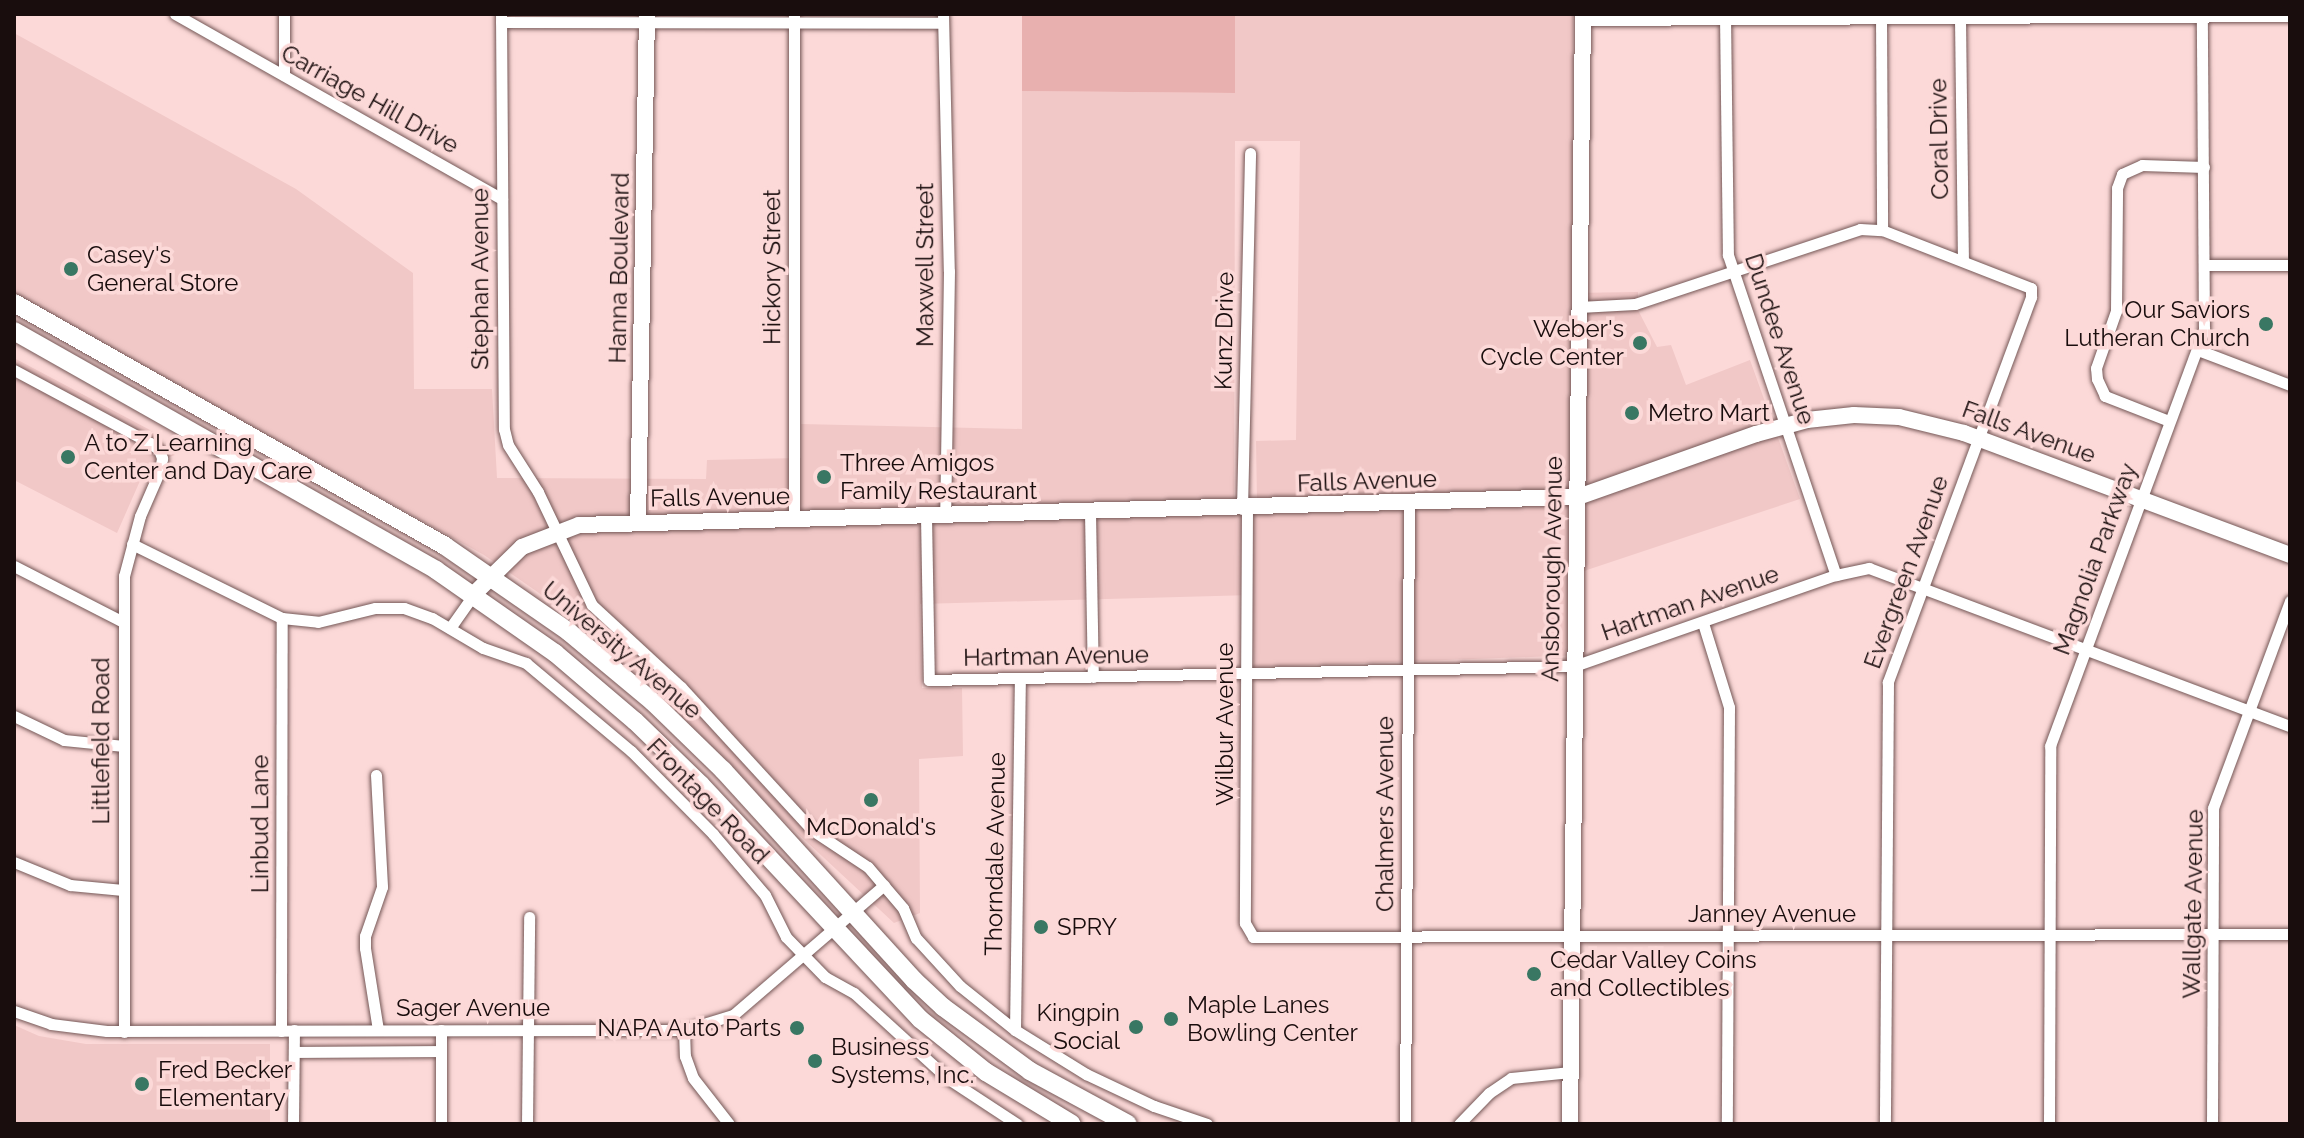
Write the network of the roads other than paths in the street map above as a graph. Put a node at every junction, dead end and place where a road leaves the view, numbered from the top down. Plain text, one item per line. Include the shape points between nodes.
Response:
1 (175, 14) edge
2 (284, 14) edge
3 (2202, 15) edge
4 (1881, 16) edge
5 (2037, 16) edge
6 (2290, 16) edge
7 (1583, 17) edge
8 (1725, 17) edge
9 (501, 18) edge
10 (647, 18) edge
11 (794, 18) edge
12 (1960, 18) junction
13 (943, 19) edge
14 (284, 75) junction
15 (1250, 153) dead end
16 (2204, 167) junction
17 (502, 199) junction
18 (1882, 230) junction
19 (1963, 260) junction
20 (2204, 265) junction
21 (2290, 265) edge
22 (1732, 273) junction
23 (14, 303) edge
24 (1579, 307) junction
25 (14, 331) edge
26 (2198, 350) junction
27 (14, 370) edge
28 (2290, 385) edge
29 (2169, 421) junction
30 (1785, 425) junction
31 (1979, 438) junction
32 (1578, 497) junction
33 (2141, 499) junction
34 (1409, 504) junction
35 (1245, 509) junction
36 (1090, 512) junction
37 (945, 515) junction
38 (926, 516) junction
39 (794, 519) junction
40 (638, 523) junction
41 (558, 531) junction
42 (132, 544) junction
43 (2290, 555) edge
44 (14, 566) edge
45 (491, 575) junction
46 (1836, 575) junction
47 (1923, 588) junction
48 (474, 594) junction
49 (2290, 601) edge
50 (282, 618) junction
51 (123, 622) junction
52 (1703, 623) junction
53 (450, 628) junction
54 (2086, 649) junction
55 (1574, 666) junction
56 (1408, 670) junction
57 (1248, 674) junction
58 (1093, 677) junction
59 (1020, 678) junction
60 (2249, 711) junction
61 (14, 716) edge
62 (2290, 726) edge
63 (124, 746) junction
64 (376, 775) dead end
65 (14, 862) edge
66 (884, 885) junction
67 (123, 890) junction
68 (853, 913) junction
69 (529, 917) dead end
70 (837, 928) junction
71 (2213, 934) junction
72 (2290, 934) edge
73 (1887, 935) junction
74 (2050, 935) junction
75 (1728, 936) junction
76 (1253, 937) joint
77 (1406, 937) junction
78 (1572, 937) junction
79 (803, 956) junction
80 (14, 1011) edge
81 (287, 1030) junction
82 (378, 1030) junction
83 (441, 1030) junction
84 (528, 1030) junction
85 (684, 1030) junction
86 (1015, 1030) junction
87 (124, 1032) junction
88 (441, 1051) junction
89 (294, 1052) junction
90 (1571, 1072) junction
91 (293, 1124) edge
92 (441, 1124) edge
93 (527, 1124) edge
94 (729, 1124) edge
95 (1017, 1124) edge
96 (1072, 1124) edge
97 (1128, 1124) edge
98 (1207, 1124) edge
99 (1405, 1124) edge
100 (1459, 1124) edge
101 (1570, 1124) edge
102 (1727, 1124) edge
103 (1885, 1124) edge
104 (2049, 1124) edge
105 (2212, 1124) edge

1 - 14 street, Carriage Hill Drive
2 - 14 street
3 - 5 street
3 - 6 street
3 - 16 street, Magnolia Parkway
4 - 8 street
4 - 12 street
4 - 18 street
5 - 12 street
7 - 8 street
7 - 24 street, Ansborough Avenue
8 - 22 street, Dundee Avenue
9 - 10 street
9 - 17 street, Stephan Avenue
10 - 11 street
10 - 40 street, Hanna Boulevard
11 - 13 street
11 - 39 street, Hickory Street
12 - 19 street, Coral Drive
13 - 37 street, Maxwell Street via 949,271
14 - 17 street, Carriage Hill Drive
15 - 35 street, Kunz Drive
16 - 20 street, Magnolia Parkway
16 - 29 street via 2142,165 2122,174 2117,188 2116,311 2097,379 2105,396
17 - 41 street, Stephan Avenue via 504,429 516,461
18 - 19 street
18 - 22 street via 1839,235
19 - 31 street, Evergreen Avenue via 2031,288
20 - 21 street
20 - 26 street, Magnolia Parkway via 2204,330
22 - 24 street via 1635,304
22 - 30 street, Dundee Avenue
23 - 45 main road, University Avenue
24 - 32 street, Ansborough Avenue
25 - 48 main road, University Avenue
26 - 28 street
26 - 29 street, Magnolia Parkway
27 - 42 street, Littlefield Road via 159,450 162,458
29 - 33 street, Magnolia Parkway
30 - 31 street, Falls Avenue via 1877,415 1922,421
30 - 32 street, Falls Avenue
30 - 46 street, Dundee Avenue
31 - 33 street, Falls Avenue
31 - 47 street, Evergreen Avenue
32 - 34 street, Falls Avenue
32 - 55 street, Ansborough Avenue
33 - 43 street, Falls Avenue
33 - 54 street, Magnolia Parkway
34 - 35 street, Falls Avenue
34 - 56 street, Chalmers Avenue
35 - 36 street, Falls Avenue
35 - 57 street, Wilbur Avenue
36 - 37 street, Falls Avenue
36 - 58 street
37 - 38 street, Falls Avenue
38 - 39 street, Falls Avenue
38 - 59 street, Hartman Avenue via 929,680
39 - 40 street, Falls Avenue
40 - 41 street, Falls Avenue
41 - 45 street, Falls Avenue via 522,547
41 - 66 street via 584,592 600,615 681,687 812,830 856,857
42 - 50 street
42 - 51 street, Littlefield Road via 124,576
44 - 51 street
45 - 48 street, Falls Avenue
45 - 68 main road, University Avenue via 653,702 723,770
46 - 47 street, Hartman Avenue via 1869,568
46 - 52 street, Hartman Avenue
47 - 54 street, Hartman Avenue
47 - 73 street, Evergreen Avenue via 1888,682
48 - 53 street, Falls Avenue
48 - 70 main road, University Avenue via 635,721
49 - 60 street, Wallgate Avenue
50 - 53 street, Frontage Road via 318,622 388,607 419,611
50 - 81 street, Linbud Lane
51 - 63 street, Littlefield Road
52 - 55 street, Hartman Avenue
52 - 75 street via 1729,707
53 - 79 street, Frontage Road via 483,648 526,663 631,751 753,880
54 - 60 street, Hartman Avenue
54 - 74 street, Magnolia Parkway via 2050,746
55 - 56 street, Hartman Avenue
55 - 78 street, Ansborough Avenue
56 - 57 street, Hartman Avenue
56 - 77 street, Chalmers Avenue
57 - 58 street, Hartman Avenue
57 - 76 street, Wilbur Avenue via 1245,923
58 - 59 street, Hartman Avenue
59 - 86 street, Thorndale Avenue
60 - 62 street, Hartman Avenue
60 - 71 street, Wallgate Avenue via 2213,808
61 - 63 street via 64,740
63 - 67 street, Littlefield Road
64 - 82 street via 382,887 365,948
65 - 67 street via 70,885
66 - 68 street, Sager Avenue
66 - 86 street via 926,951
67 - 87 street, Littlefield Road
68 - 70 street, Sager Avenue
68 - 97 main road, University Avenue via 914,980 1001,1051
69 - 84 street
70 - 79 street, Sager Avenue
70 - 96 main road, University Avenue via 900,1000 949,1043 1020,1095
71 - 72 street, Janney Avenue
71 - 74 street, Janney Avenue
71 - 105 street, Wallgate Avenue
73 - 74 street, Janney Avenue
73 - 75 street, Janney Avenue
73 - 103 street, Evergreen Avenue
74 - 104 street, Magnolia Parkway
75 - 78 street, Janney Avenue
75 - 102 street
76 - 77 street, Janney Avenue
77 - 78 street, Janney Avenue
77 - 99 street, Chalmers Avenue
78 - 90 street, Ansborough Avenue
79 - 85 street, Sager Avenue via 733,1015
79 - 95 street, Frontage Road via 825,977 854,993 947,1078
80 - 87 street, Sager Avenue via 69,1028
81 - 82 street, Sager Avenue
81 - 87 street, Sager Avenue
81 - 89 street, Linbud Lane
82 - 83 street, Sager Avenue
83 - 84 street, Sager Avenue
83 - 88 street
84 - 85 street, Sager Avenue
84 - 93 street
85 - 94 street via 693,1078
86 - 98 street via 1098,1080
88 - 89 street
88 - 92 street
89 - 91 street, Linbud Lane
90 - 100 street via 1511,1078
90 - 101 street, Ansborough Avenue

